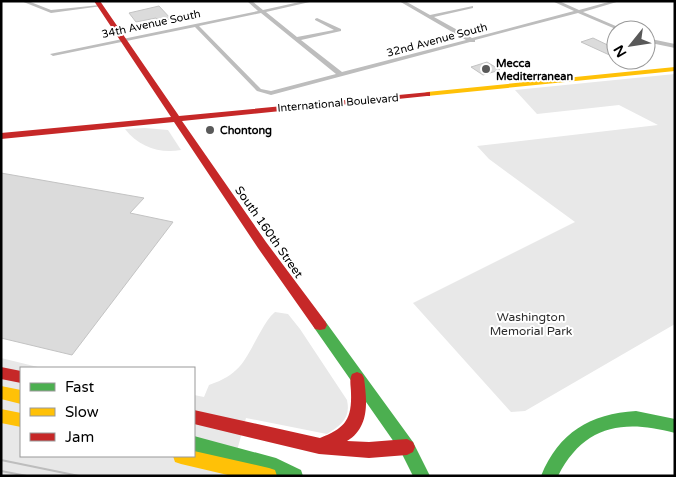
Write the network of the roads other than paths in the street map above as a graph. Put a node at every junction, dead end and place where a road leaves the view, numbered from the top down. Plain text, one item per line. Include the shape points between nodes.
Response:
1 (23, 1) edge
2 (249, 1) edge
3 (312, 1) edge
4 (401, 1) edge
5 (554, 1) edge
6 (618, 1) edge
7 (98, 4) edge
8 (471, 7) dead end
9 (262, 12) junction
10 (579, 12) junction
11 (429, 17) junction
12 (317, 19) dead end
13 (606, 23) edge
14 (196, 25) junction
15 (297, 39) junction
16 (123, 40) junction
17 (473, 41) junction
18 (656, 42) edge
19 (673, 46) edge
20 (53, 54) dead end
21 (675, 65) edge
22 (675, 69) edge
23 (341, 75) junction
24 (173, 115) junction
25 (1, 128) edge
26 (1, 136) edge
27 (1, 373) edge
28 (20, 378) edge
29 (357, 378) junction
30 (1, 392) edge
31 (20, 397) edge
32 (1, 416) edge
33 (195, 417) edge
34 (20, 420) edge
35 (675, 426) edge
36 (195, 444) edge
37 (319, 446) junction
38 (407, 447) junction
39 (185, 457) edge
40 (269, 476) edge
41 (295, 476) edge
42 (422, 476) edge
43 (549, 476) edge

1 - 7 street via 51,12
2 - 9 street
3 - 9 street, 34th Avenue South
4 - 11 street
5 - 10 street
6 - 10 street, 32nd Avenue South
7 - 16 main road, South 160th Street
8 - 11 street
9 - 14 street, 34th Avenue South
9 - 15 street
10 - 13 street
10 - 17 street, 32nd Avenue South
11 - 17 street
12 - 15 street via 339,30
14 - 16 street, 34th Avenue South
14 - 23 street, 32nd Avenue South via 262,92 277,92
15 - 23 street
16 - 20 street, 34th Avenue South
16 - 24 main road, South 160th Street
17 - 23 street, 32nd Avenue South
18 - 19 street
21 - 24 main road, International Boulevard via 580,71
22 - 24 main road, International Boulevard
24 - 25 main road, International Boulevard
24 - 26 main road, International Boulevard
24 - 29 main road, South 160th Street
27 - 28 main road
29 - 37 main road via 360,406 357,424 344,437
29 - 38 main road, South 160th Street
30 - 31 main road
32 - 34 main road
33 - 37 main road
35 - 43 main road via 638,418 620,418 599,424 564,450
36 - 41 main road via 276,466
37 - 38 main road via 369,450
38 - 42 main road, South 160th Street
39 - 40 main road

